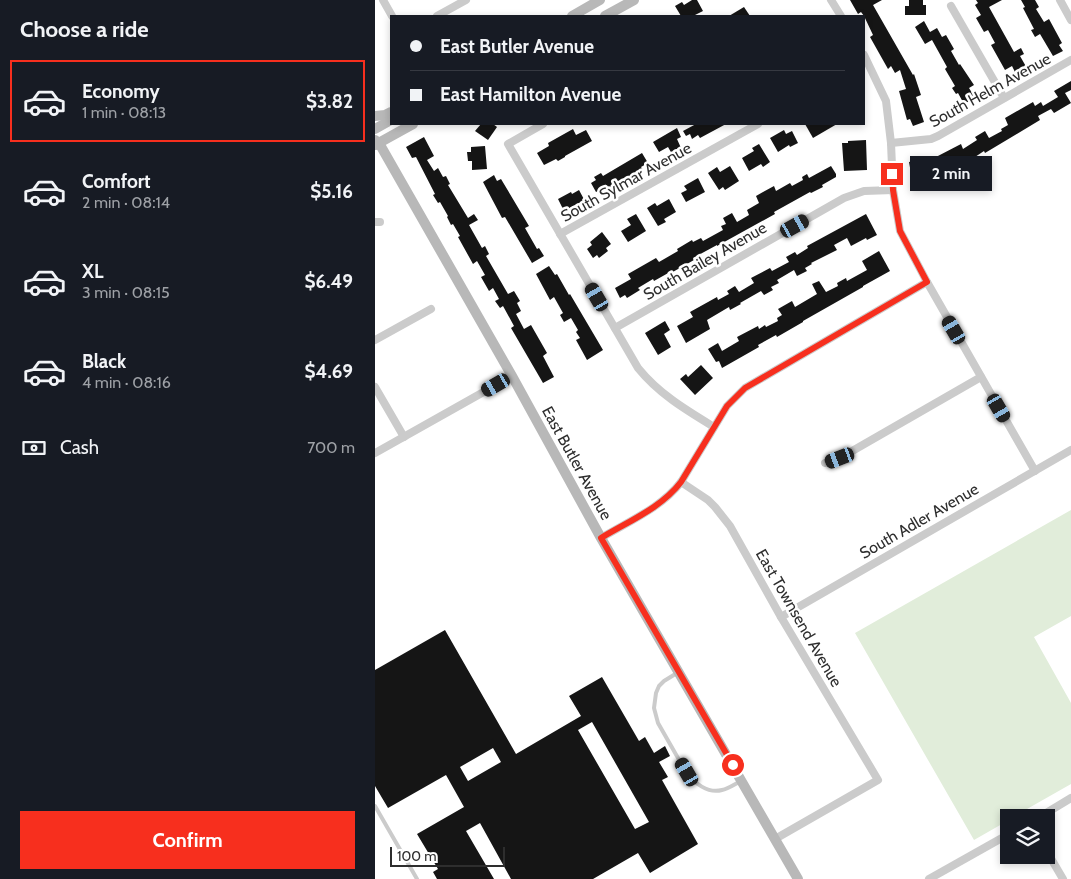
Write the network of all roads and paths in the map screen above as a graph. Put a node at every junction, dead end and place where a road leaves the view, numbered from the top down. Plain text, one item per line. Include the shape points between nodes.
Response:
1 (383, 0) edge
2 (465, 0) edge
3 (600, 0) edge
4 (634, 0) edge
5 (831, 0) edge
6 (1060, 0) edge
7 (951, 6) dead end
8 (391, 15) edge
9 (439, 15) edge
10 (574, 15) edge
11 (607, 15) edge
12 (840, 15) edge
13 (1071, 20) edge
14 (865, 60) edge
15 (1071, 60) edge
16 (1004, 98) junction
17 (390, 112) edge
18 (375, 116) edge
19 (390, 121) edge
20 (411, 125) edge
21 (541, 125) edge
22 (756, 125) edge
23 (375, 129) edge
24 (376, 143) edge
25 (891, 143) junction
26 (893, 190) junction
27 (560, 234) junction
28 (927, 282) junction
29 (431, 309) dead end
30 (615, 328) junction
31 (375, 340) edge
32 (512, 376) junction
33 (981, 377) junction
34 (375, 387) edge
35 (714, 427) junction
36 (404, 437) junction
37 (1071, 450) edge
38 (375, 453) edge
39 (825, 463) dead end
40 (1035, 470) junction
41 (681, 482) junction
42 (601, 538) junction
43 (781, 617) junction
44 (679, 672) junction
45 (742, 781) junction
46 (1071, 798) edge
47 (375, 806) edge
48 (1053, 809) edge
49 (775, 839) junction
50 (1000, 839) edge
51 (1054, 864) edge
52 (417, 879) edge
53 (799, 879) edge
54 (931, 879) edge
55 (1063, 879) edge

1 - 8 street
2 - 9 street
3 - 10 street
4 - 11 street
5 - 12 street
6 - 13 street
7 - 16 street
14 - 25 street via 886,101
15 - 16 street, South Helm Avenue
16 - 25 street, South Helm Avenue via 931,139
17 - 18 street
19 - 23 street
20 - 24 street
21 - 27 street via 508,144
22 - 27 street, South Sylmar Avenue
24 - 32 street, East Butler Avenue
25 - 26 street
26 - 28 street via 900,231
26 - 30 street, South Bailey Avenue via 864,191 844,198
27 - 30 street
28 - 33 street
28 - 35 street via 745,388 731,400
29 - 31 street
30 - 35 street via 638,368 657,388
32 - 36 street
32 - 42 street, East Butler Avenue
33 - 39 street via 840,458
33 - 40 street
34 - 36 street
35 - 41 street
36 - 38 street
37 - 40 street, South Adler Avenue
40 - 43 street, South Adler Avenue
41 - 42 street via 655,506
41 - 43 street, East Townsend Avenue via 708,500 730,526
42 - 44 street, East Butler Avenue
43 - 49 street, East Townsend Avenue via 878,780
44 - 45 street, East Butler Avenue
44 - 45 lane via 662,683 654,702 661,728 688,775 710,790 719,791
45 - 49 street, East Butler Avenue
46 - 48 street
47 - 52 lane
49 - 53 street, East Butler Avenue
50 - 54 street
51 - 55 street

